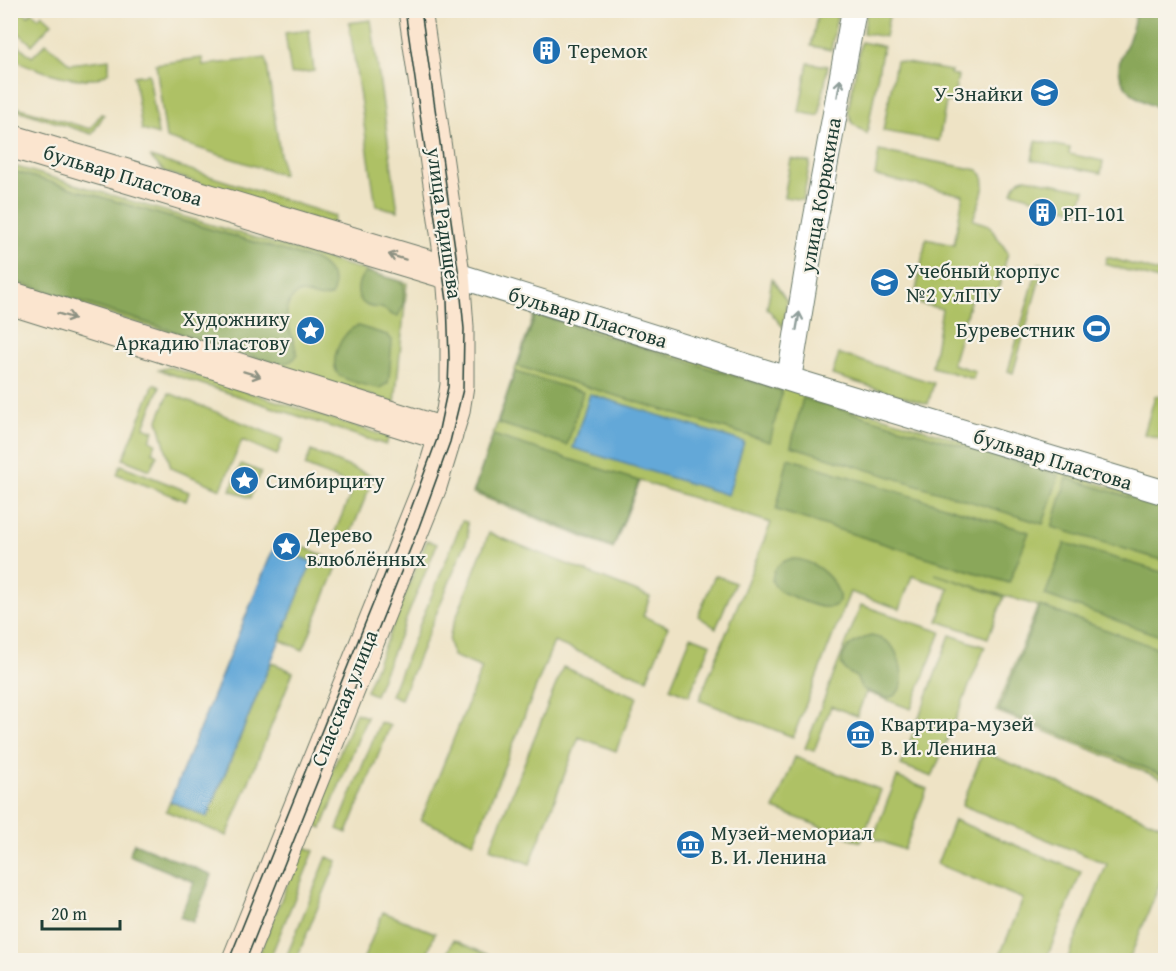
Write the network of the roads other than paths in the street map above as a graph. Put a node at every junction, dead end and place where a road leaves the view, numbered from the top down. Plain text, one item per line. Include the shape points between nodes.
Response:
1 (415, 10) edge
2 (854, 10) edge
3 (10, 141) edge
4 (453, 274) junction
5 (10, 298) edge
6 (789, 379) junction
7 (446, 435) junction
8 (1166, 493) edge
9 (239, 960) edge

1 - 4 street, улица Радищева
6 -> 2 street, улица Корюкина
4 -> 3 street, бульвар Пластова
4 - 6 street, бульвар Пластова
4 - 7 street, улица Радищева via 458,327 457,385
5 -> 7 street
6 - 8 street, бульвар Пластова
7 - 9 street, Спасская улица via 430,486

